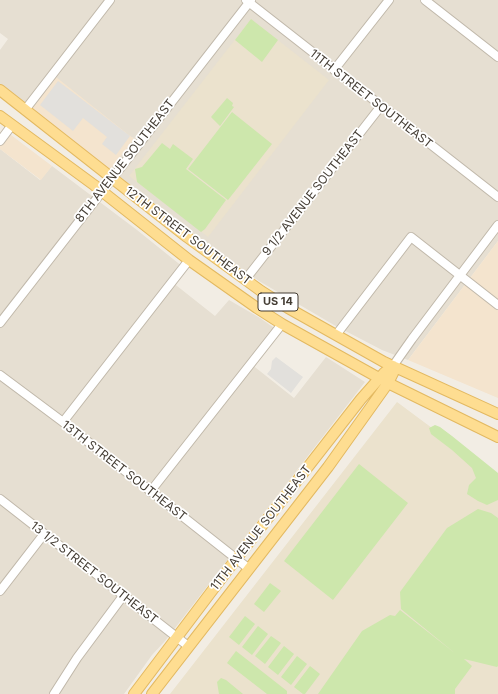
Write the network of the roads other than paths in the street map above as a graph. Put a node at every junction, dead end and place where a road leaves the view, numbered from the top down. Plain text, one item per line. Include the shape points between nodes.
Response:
1 (110, 0) edge
2 (389, 0) edge
3 (425, 0) edge
4 (248, 1) edge
5 (498, 57) edge
6 (334, 70) junction
7 (0, 90) edge
8 (381, 106) junction
9 (25, 110) junction
10 (0, 116) edge
11 (12, 125) junction
12 (0, 141) edge
13 (112, 179) junction
14 (102, 191) junction
15 (498, 197) edge
16 (498, 225) edge
17 (189, 260) junction
18 (460, 275) junction
19 (245, 280) junction
20 (498, 305) edge
21 (0, 323) edge
22 (282, 324) junction
23 (336, 335) junction
24 (393, 366) junction
25 (0, 375) edge
26 (384, 380) junction
27 (498, 414) edge
28 (63, 422) junction
29 (498, 437) edge
30 (150, 492) junction
31 (0, 499) edge
32 (44, 534) junction
33 (236, 559) junction
34 (248, 568) junction
35 (0, 591) edge
36 (123, 596) junction
37 (176, 637) junction
38 (188, 646) junction
39 (54, 694) edge
40 (134, 694) edge
41 (152, 694) edge

1 - 9 street
2 - 6 street
3 - 5 street
4 - 6 street, 11TH STREET SOUTHEAST
4 - 13 street, 8TH AVENUE SOUTHEAST
6 - 8 street, 11TH STREET SOUTHEAST
7 - 9 main road, 12TH STREET SOUTHEAST / US 14
8 - 15 street, 11TH STREET SOUTHEAST
8 - 19 street, 9 1/2 AVENUE SOUTHEAST
9 - 13 main road, 12TH STREET SOUTHEAST / US 14
10 - 11 main road, 12TH STREET SOUTHEAST / US 14
11 - 12 street
11 - 14 main road, 12TH STREET SOUTHEAST / US 14
13 - 14 street, 8TH AVENUE SOUTHEAST
13 - 19 main road, 12TH STREET SOUTHEAST / US 14
14 - 17 main road, 12TH STREET SOUTHEAST / US 14
14 - 21 street, 8TH AVENUE SOUTHEAST
16 - 18 street, 11TH AVENUE SOUTHEAST
17 - 22 main road, 12TH STREET SOUTHEAST / US 14
17 - 28 street
18 - 20 street
18 - 23 street via 411,237
18 - 24 street, 11TH AVENUE SOUTHEAST
19 - 23 main road, 12TH STREET SOUTHEAST / US 14
22 - 26 main road, 12TH STREET SOUTHEAST / US 14
22 - 30 street
23 - 24 main road, 12TH STREET SOUTHEAST / US 14
24 - 26 main road, 11TH AVENUE SOUTHEAST
24 - 27 main road, 12TH STREET SOUTHEAST / US 14
25 - 28 street, 13TH STREET SOUTHEAST
26 - 29 main road, 12TH STREET SOUTHEAST / US 14
26 - 33 main road, 11TH AVENUE SOUTHEAST via 361,399
26 - 34 main road, 11TH AVENUE SOUTHEAST via 328,467
28 - 30 street, 13TH STREET SOUTHEAST
30 - 33 street, 13TH STREET SOUTHEAST
31 - 32 street, 13 1/2 STREET SOUTHEAST
32 - 35 street
32 - 36 street, 13 1/2 STREET SOUTHEAST
33 - 34 street, 13TH STREET SOUTHEAST
33 - 37 main road, 11TH AVENUE SOUTHEAST
34 - 38 main road, 11TH AVENUE SOUTHEAST
36 - 37 street, 13 1/2 STREET SOUTHEAST
36 - 39 street
37 - 38 street, 13 1/2 STREET SOUTHEAST
37 - 40 main road, 11TH AVENUE SOUTHEAST
38 - 41 main road, 11TH AVENUE SOUTHEAST

